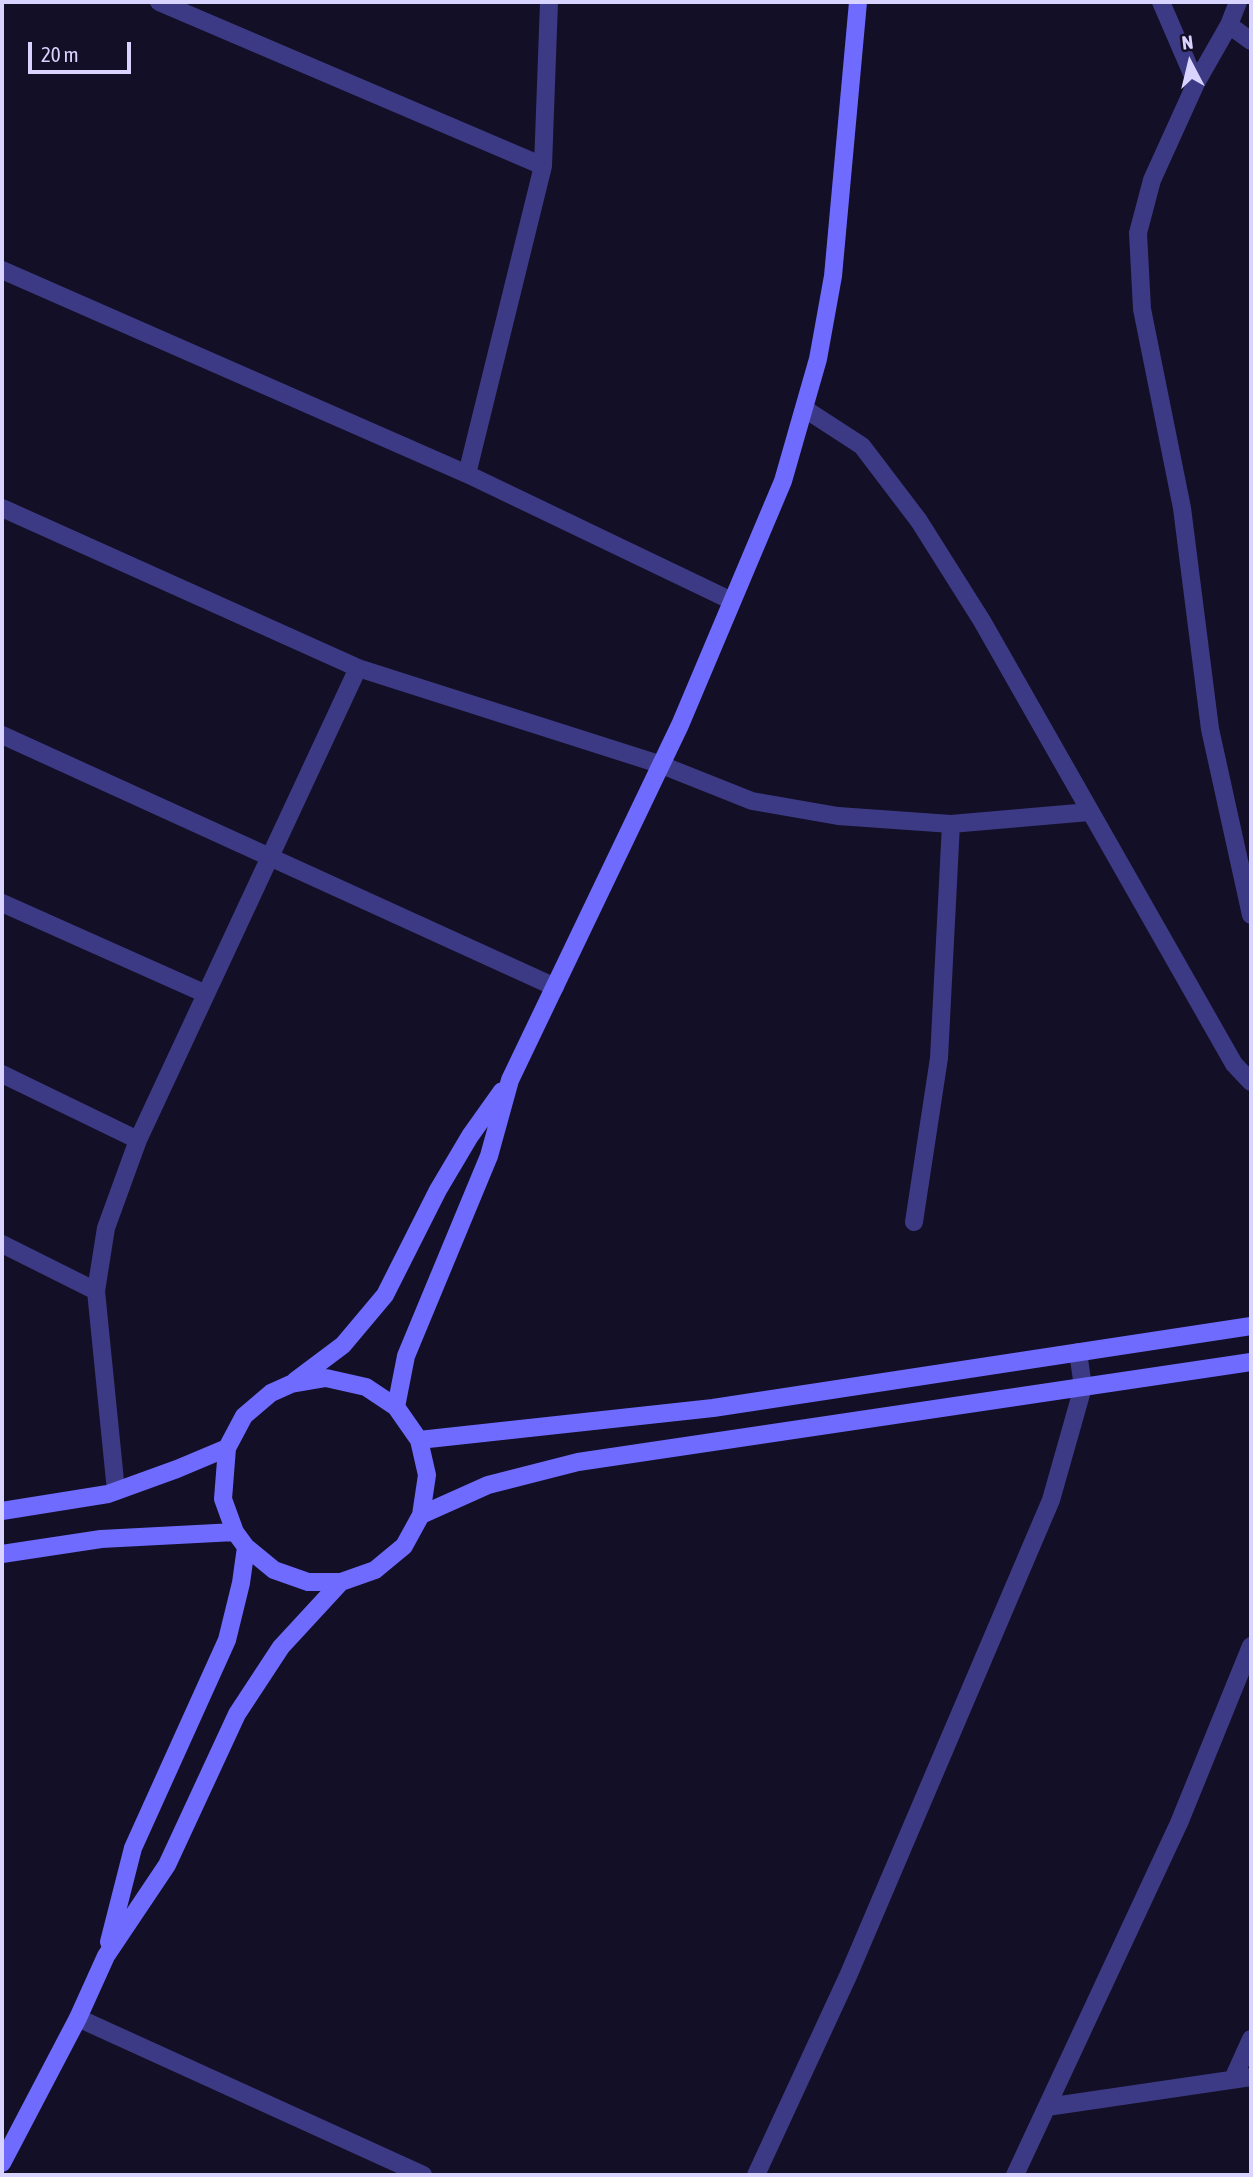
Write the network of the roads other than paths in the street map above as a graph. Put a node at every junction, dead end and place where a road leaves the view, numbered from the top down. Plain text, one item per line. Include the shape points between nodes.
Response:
1 (159, 2) edge
2 (549, 2) edge
3 (858, 2) edge
4 (1161, 2) edge
5 (1237, 2) edge
6 (1229, 26) junction
7 (1251, 41) edge
8 (1196, 83) junction
9 (542, 166) junction
10 (2, 270) edge
11 (805, 409) junction
12 (467, 474) junction
13 (2, 508) edge
14 (732, 601) junction
15 (358, 668) junction
16 (2, 735) edge
17 (659, 764) junction
18 (1089, 812) junction
19 (951, 824) junction
20 (270, 857) junction
21 (2, 903) edge
22 (1251, 915) edge
23 (555, 987) junction
24 (206, 994) junction
25 (2, 1074) edge
26 (510, 1080) junction
27 (1251, 1082) edge
28 (138, 1140) junction
29 (914, 1222) dead end
30 (2, 1244) edge
31 (96, 1291) junction
32 (1251, 1326) edge
33 (1078, 1352) junction
34 (1251, 1362) edge
35 (290, 1384) junction
36 (1083, 1387) junction
37 (396, 1407) junction
38 (419, 1440) junction
39 (227, 1448) junction
40 (116, 1491) junction
41 (2, 1511) edge
42 (421, 1516) junction
43 (235, 1532) junction
44 (246, 1547) junction
45 (2, 1554) edge
46 (341, 1582) junction
47 (1251, 1646) edge
48 (1247, 1666) edge
49 (106, 1956) junction
50 (78, 2018) junction
51 (1251, 2039) edge
52 (1242, 2078) edge
53 (1047, 2107) junction
54 (2, 2163) edge
55 (423, 2175) edge
56 (756, 2175) edge
57 (1015, 2175) edge

1 - 9 street
2 - 9 street
3 - 11 street via 833,276
4 - 8 street
5 - 6 street
6 - 7 street
6 - 8 street
8 - 22 street via 1152,180 1138,233 1142,309 1182,508 1210,729
9 - 12 street
10 - 12 street
11 - 14 street via 783,481
11 - 18 street via 862,446 919,521 982,621
12 - 14 street
13 - 15 street
14 - 17 street
15 - 17 street
15 - 20 street
16 - 20 street
17 - 19 street via 752,801 838,816
17 - 23 street
18 - 19 street
18 - 27 street via 1234,1064
19 - 29 street via 939,1058
20 - 23 street
20 - 24 street
21 - 24 street
23 - 26 street
24 - 28 street
25 - 28 street
26 - 35 street via 439,1189 385,1294 342,1345
26 - 37 street via 489,1156 406,1356
28 - 31 street via 106,1228
30 - 31 street
31 - 40 street
32 - 33 street
33 - 36 street
33 - 38 street via 713,1408
34 - 36 street
35 - 37 street via 326,1378 366,1387
35 - 39 street via 244,1416
36 - 42 street via 578,1462 488,1485
36 - 56 street via 1051,1500 848,1976
37 - 38 street
38 - 42 street via 427,1475
39 - 40 street
39 - 43 street via 223,1499
40 - 41 street
42 - 46 street via 404,1546 375,1570
43 - 44 street
43 - 45 street via 101,1539
44 - 46 street via 274,1570 307,1582
44 - 49 street via 227,1640 133,1848
46 - 49 street via 281,1647 237,1714 167,1865
47 - 48 street
48 - 53 street
49 - 50 street
50 - 54 street
50 - 55 street
51 - 52 street
52 - 53 street
53 - 57 street

